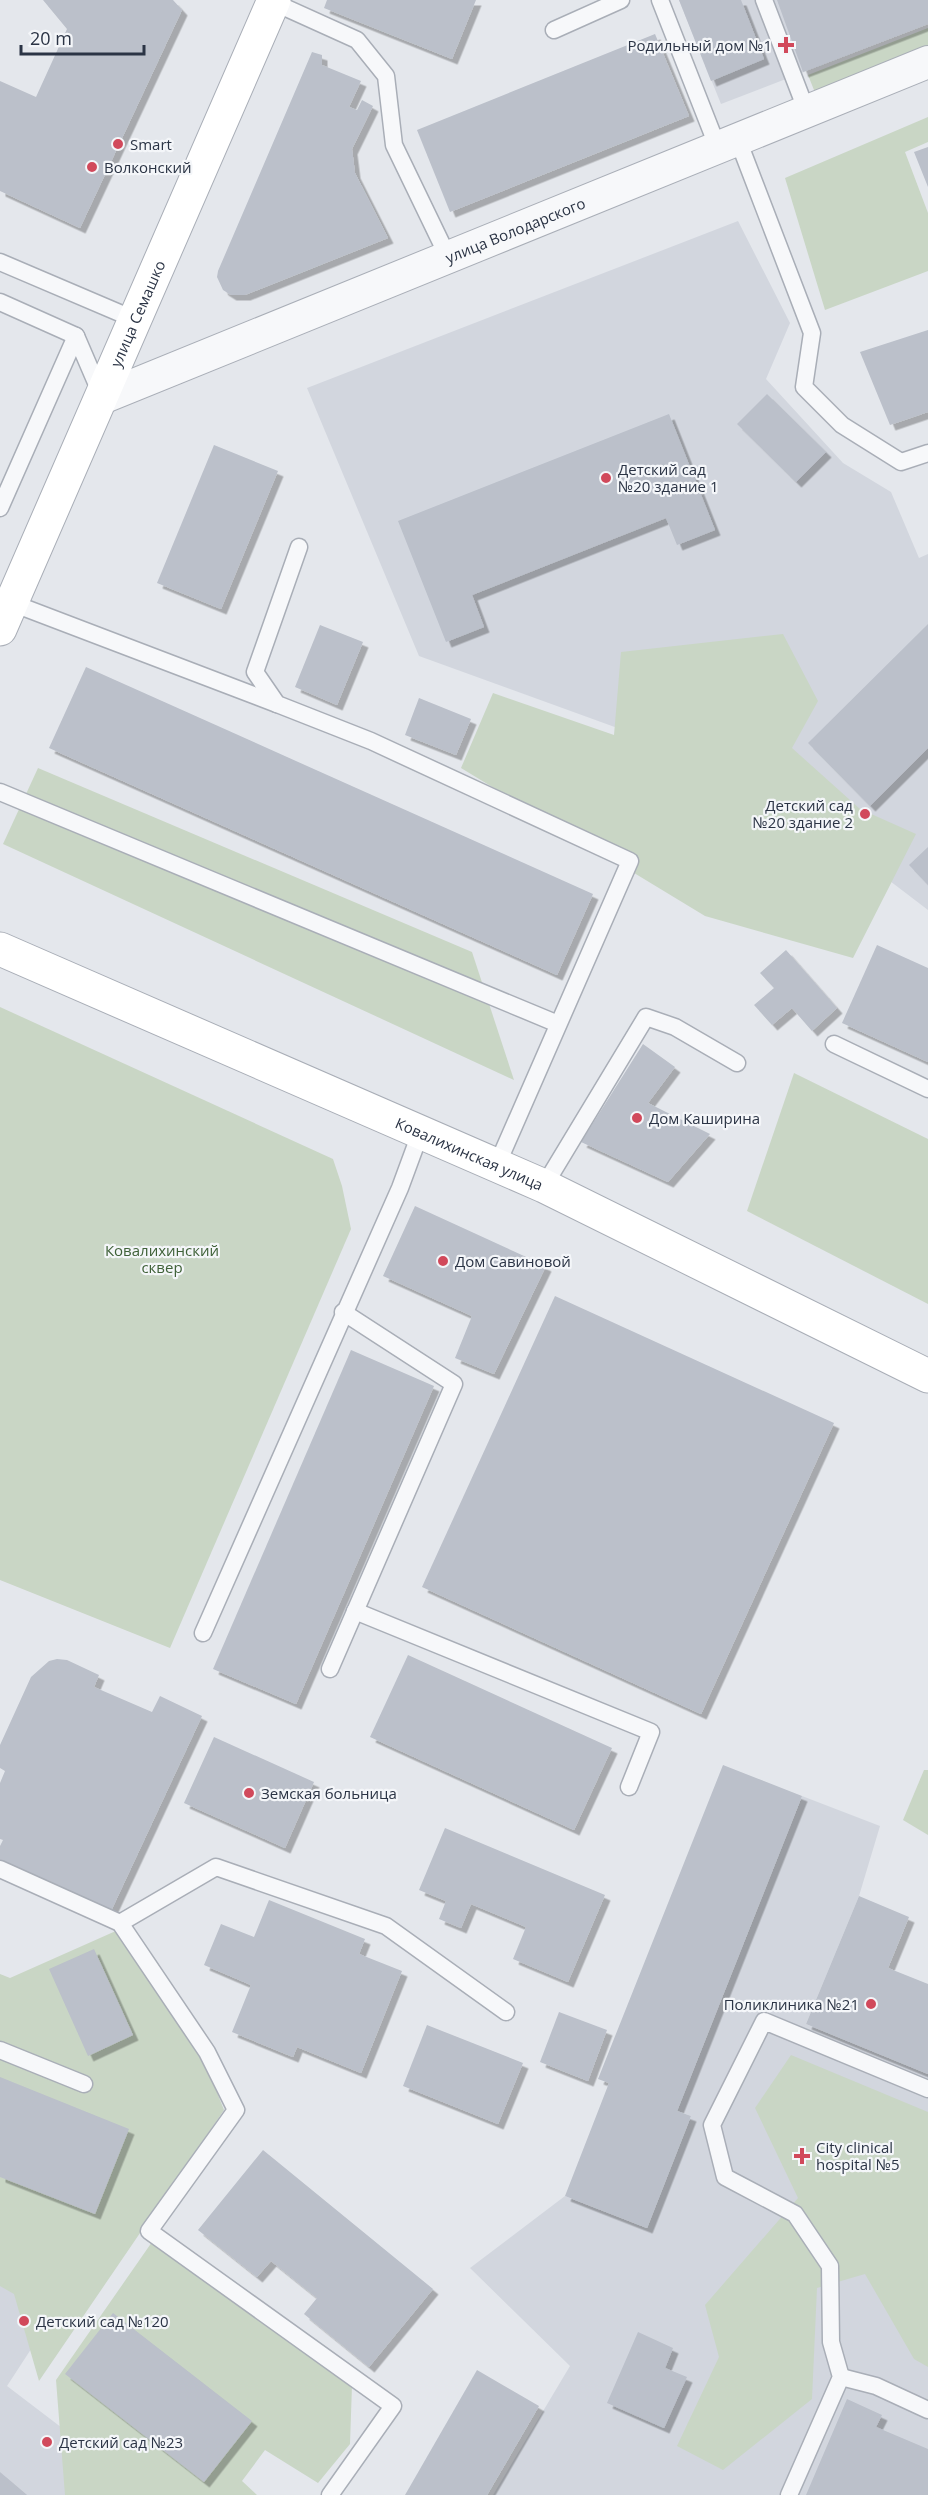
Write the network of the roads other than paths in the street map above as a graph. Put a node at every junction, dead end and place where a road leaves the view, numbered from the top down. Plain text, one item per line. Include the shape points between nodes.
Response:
1 (621, 0) edge
2 (660, 0) edge
3 (764, 0) edge
4 (272, 1) edge
5 (554, 30) dead end
6 (928, 62) edge
7 (807, 112) junction
8 (728, 144) junction
9 (448, 257) junction
10 (0, 262) edge
11 (0, 302) edge
12 (136, 320) junction
13 (76, 336) junction
14 (102, 398) junction
15 (928, 453) edge
16 (0, 508) edge
17 (299, 548) dead end
18 (6, 616) edge
19 (277, 704) junction
20 (0, 792) edge
21 (0, 949) edge
22 (558, 1024) junction
23 (834, 1044) dead end
24 (737, 1063) dead end
25 (928, 1089) edge
26 (421, 1131) junction
27 (497, 1165) junction
28 (544, 1186) junction
29 (343, 1312) junction
30 (928, 1376) edge
31 (355, 1611) junction
32 (203, 1633) dead end
33 (330, 1669) dead end
34 (629, 1787) dead end
35 (0, 1869) edge
36 (120, 1923) junction
37 (506, 2012) dead end
38 (0, 2050) edge
39 (84, 2084) dead end
40 (928, 2089) edge
41 (841, 2377) junction
42 (928, 2410) edge
43 (330, 2495) edge
44 (789, 2495) edge

1 - 5 lane
2 - 8 lane
3 - 7 lane
4 - 9 lane via 357,40 386,76 394,145
4 - 12 street, улица Семашко
6 - 7 street, улица Володарского
7 - 8 street, улица Володарского
8 - 9 street, улица Володарского
8 - 15 lane via 812,333 804,387 842,425 901,462
9 - 14 street, улица Володарского
10 - 12 lane
11 - 13 lane
12 - 14 street, улица Семашко
13 - 14 lane
13 - 16 lane
14 - 18 street, улица Семашко
17 - 19 lane via 255,672
18 - 19 lane
19 - 22 lane via 371,741 630,861
20 - 22 lane
21 - 26 street, Ковалихинская улица
22 - 27 lane
23 - 25 lane
24 - 28 lane via 675,1027 646,1017
26 - 27 street, Ковалихинская улица
26 - 29 lane via 400,1188
27 - 28 street, Ковалихинская улица
28 - 30 street, Ковалихинская улица
29 - 31 lane via 454,1384
29 - 32 lane
31 - 33 lane
31 - 34 lane via 651,1732
35 - 36 lane
36 - 37 lane via 216,1867 386,1926
36 - 43 lane via 207,2052 236,2110 149,2231 393,2406
38 - 39 lane
40 - 41 lane via 764,2021 712,2125 725,2176 795,2214 830,2266 831,2342
41 - 42 lane via 876,2386
41 - 44 lane

